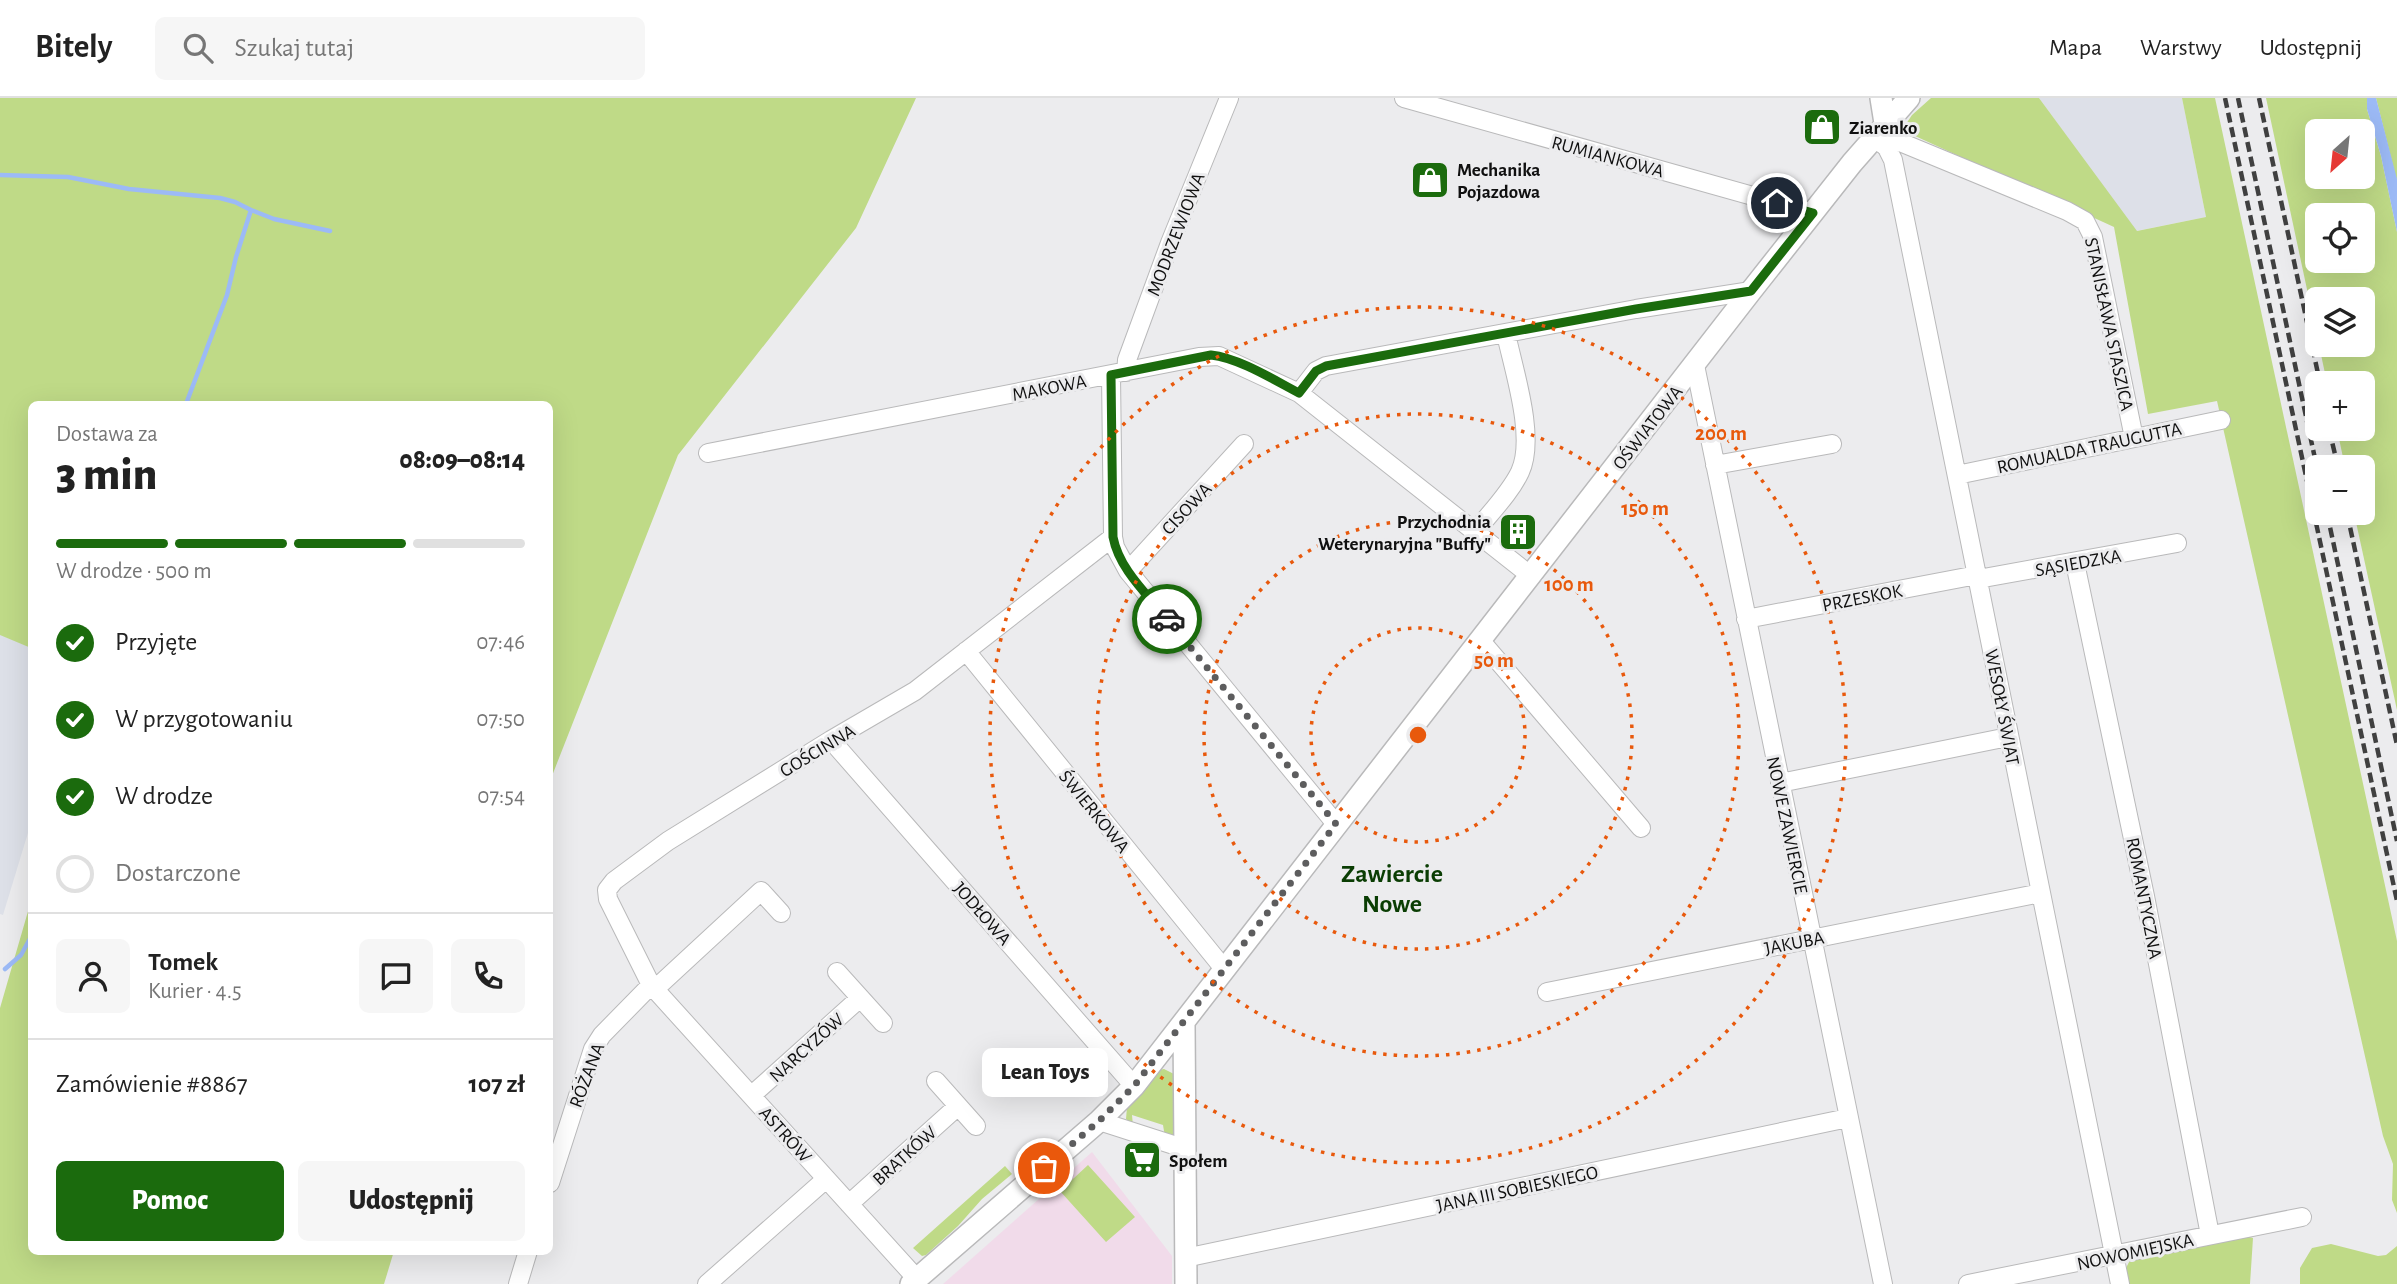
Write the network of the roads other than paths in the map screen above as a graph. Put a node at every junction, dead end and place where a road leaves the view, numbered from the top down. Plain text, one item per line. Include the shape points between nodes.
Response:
1 (1229, 98) edge
2 (1404, 98) edge
3 (1881, 98) edge
4 (1909, 98) edge
5 (1880, 134) junction
6 (1813, 213) junction
7 (1751, 291) junction
8 (1506, 334) junction
9 (1695, 365) junction
10 (1119, 374) junction
11 (1299, 393) junction
12 (2221, 420) dead end
13 (2134, 438) junction
14 (1244, 444) dead end
15 (1832, 444) dead end
16 (708, 453) dead end
17 (1715, 466) junction
18 (1957, 475) junction
19 (1475, 532) junction
20 (1113, 537) junction
21 (2177, 544) dead end
22 (2075, 563) junction
23 (1128, 571) junction
24 (1531, 576) junction
25 (1978, 577) junction
26 (1746, 619) junction
27 (1481, 641) junction
28 (966, 651) junction
29 (2008, 737) junction
30 (831, 740) junction
31 (1780, 783) junction
32 (1336, 824) junction
33 (1641, 828) dead end
34 (2041, 893) junction
35 (781, 913) dead end
36 (1811, 938) junction
37 (1225, 970) junction
38 (837, 972) dead end
39 (653, 987) junction
40 (1547, 992) dead end
41 (860, 998) junction
42 (883, 1023) dead end
43 (1184, 1024) junction
44 (936, 1081) dead end
45 (1134, 1086) junction
46 (751, 1095) junction
47 (958, 1106) junction
48 (1848, 1118) junction
49 (1099, 1121) junction
50 (976, 1126) dead end
51 (1186, 1149) junction
52 (553, 1174) edge
53 (826, 1179) junction
54 (849, 1204) junction
55 (2302, 1217) dead end
56 (2210, 1235) junction
57 (527, 1255) edge
58 (2114, 1256) junction
59 (1185, 1258) junction
60 (914, 1281) edge
61 (517, 1284) edge
62 (707, 1284) edge
63 (1186, 1284) edge
64 (1883, 1284) edge
65 (1968, 1284) edge
66 (2120, 1284) edge

1 - 10 street, MODRZEWIOWA
2 - 6 street, RUMIANKOWA
3 - 5 street
4 - 5 street, OŚWIATOWA
5 - 6 street, OŚWIATOWA
5 - 13 street, STANISŁAWA STASZICA via 2085,221 2094,237
5 - 18 street, WESOŁY ŚWIAT via 1893,160
6 - 7 street, OŚWIATOWA
7 - 8 street
7 - 9 street, OŚWIATOWA
8 - 11 street via 1321,367
8 - 19 street via 1526,432 1525,458 1517,478
9 - 17 street, NOWE ZAWIERCIE
9 - 24 street, OŚWIATOWA
10 - 11 street, MAKOWA via 1219,356
10 - 16 street, MAKOWA
10 - 20 street, MODRZEWIOWA
11 - 19 street, MAKOWA
12 - 13 street, ROMUALDA TRAUGUTTA
13 - 18 street, ROMUALDA TRAUGUTTA
14 - 23 street, CISOWA
15 - 17 street
17 - 26 street, NOWE ZAWIERCIE
18 - 25 street, WESOŁY ŚWIAT
19 - 24 street, MAKOWA
20 - 23 street, MODRZEWIOWA
20 - 28 street, GOŚCINNA
21 - 22 street, SĄSIEDZKA
22 - 25 street, SĄSIEDZKA
22 - 56 street, ROMANTYCZNA
23 - 32 street, MODRZEWIOWA
24 - 27 street, OŚWIATOWA
25 - 26 street, PRZESKOK
25 - 29 street, WESOŁY ŚWIAT
26 - 31 street, NOWE ZAWIERCIE
27 - 32 street, OŚWIATOWA
27 - 33 street
28 - 30 street, GOŚCINNA via 906,697
28 - 37 street, ŚWIERKOWA
29 - 31 street
29 - 34 street, WESOŁY ŚWIAT
30 - 39 street, GOŚCINNA via 660,846 609,886 608,899
30 - 45 street, JODŁOWA
31 - 36 street, NOWE ZAWIERCIE
32 - 37 street, OŚWIATOWA
34 - 36 street, JAKUBA
34 - 58 street, WESOŁY ŚWIAT
35 - 39 street, RÓŻANA via 761,891
36 - 40 street, JAKUBA
36 - 48 street, NOWE ZAWIERCIE
37 - 43 street, OŚWIATOWA
38 - 41 street, NARCYZÓW
39 - 46 street, ASTRÓW
39 - 52 street, RÓŻANA via 593,1049
41 - 42 street, NARCYZÓW
41 - 46 street, NARCYZÓW
43 - 45 street, OŚWIATOWA
43 - 51 street
44 - 47 street
45 - 49 street, OŚWIATOWA
46 - 53 street, ASTRÓW
47 - 50 street
47 - 54 street, BRATKÓW
48 - 59 street, JANA III SOBIESKIEGO
48 - 64 street, NOWE ZAWIERCIE
49 - 51 street
49 - 60 street, OŚWIATOWA
51 - 59 street
53 - 54 street, ASTRÓW
53 - 62 street
54 - 60 street, ASTRÓW
55 - 56 street, NOWOMIEJSKA
56 - 58 street, NOWOMIEJSKA
57 - 61 street
58 - 65 street, NOWOMIEJSKA
58 - 66 street, WESOŁY ŚWIAT
59 - 63 street

